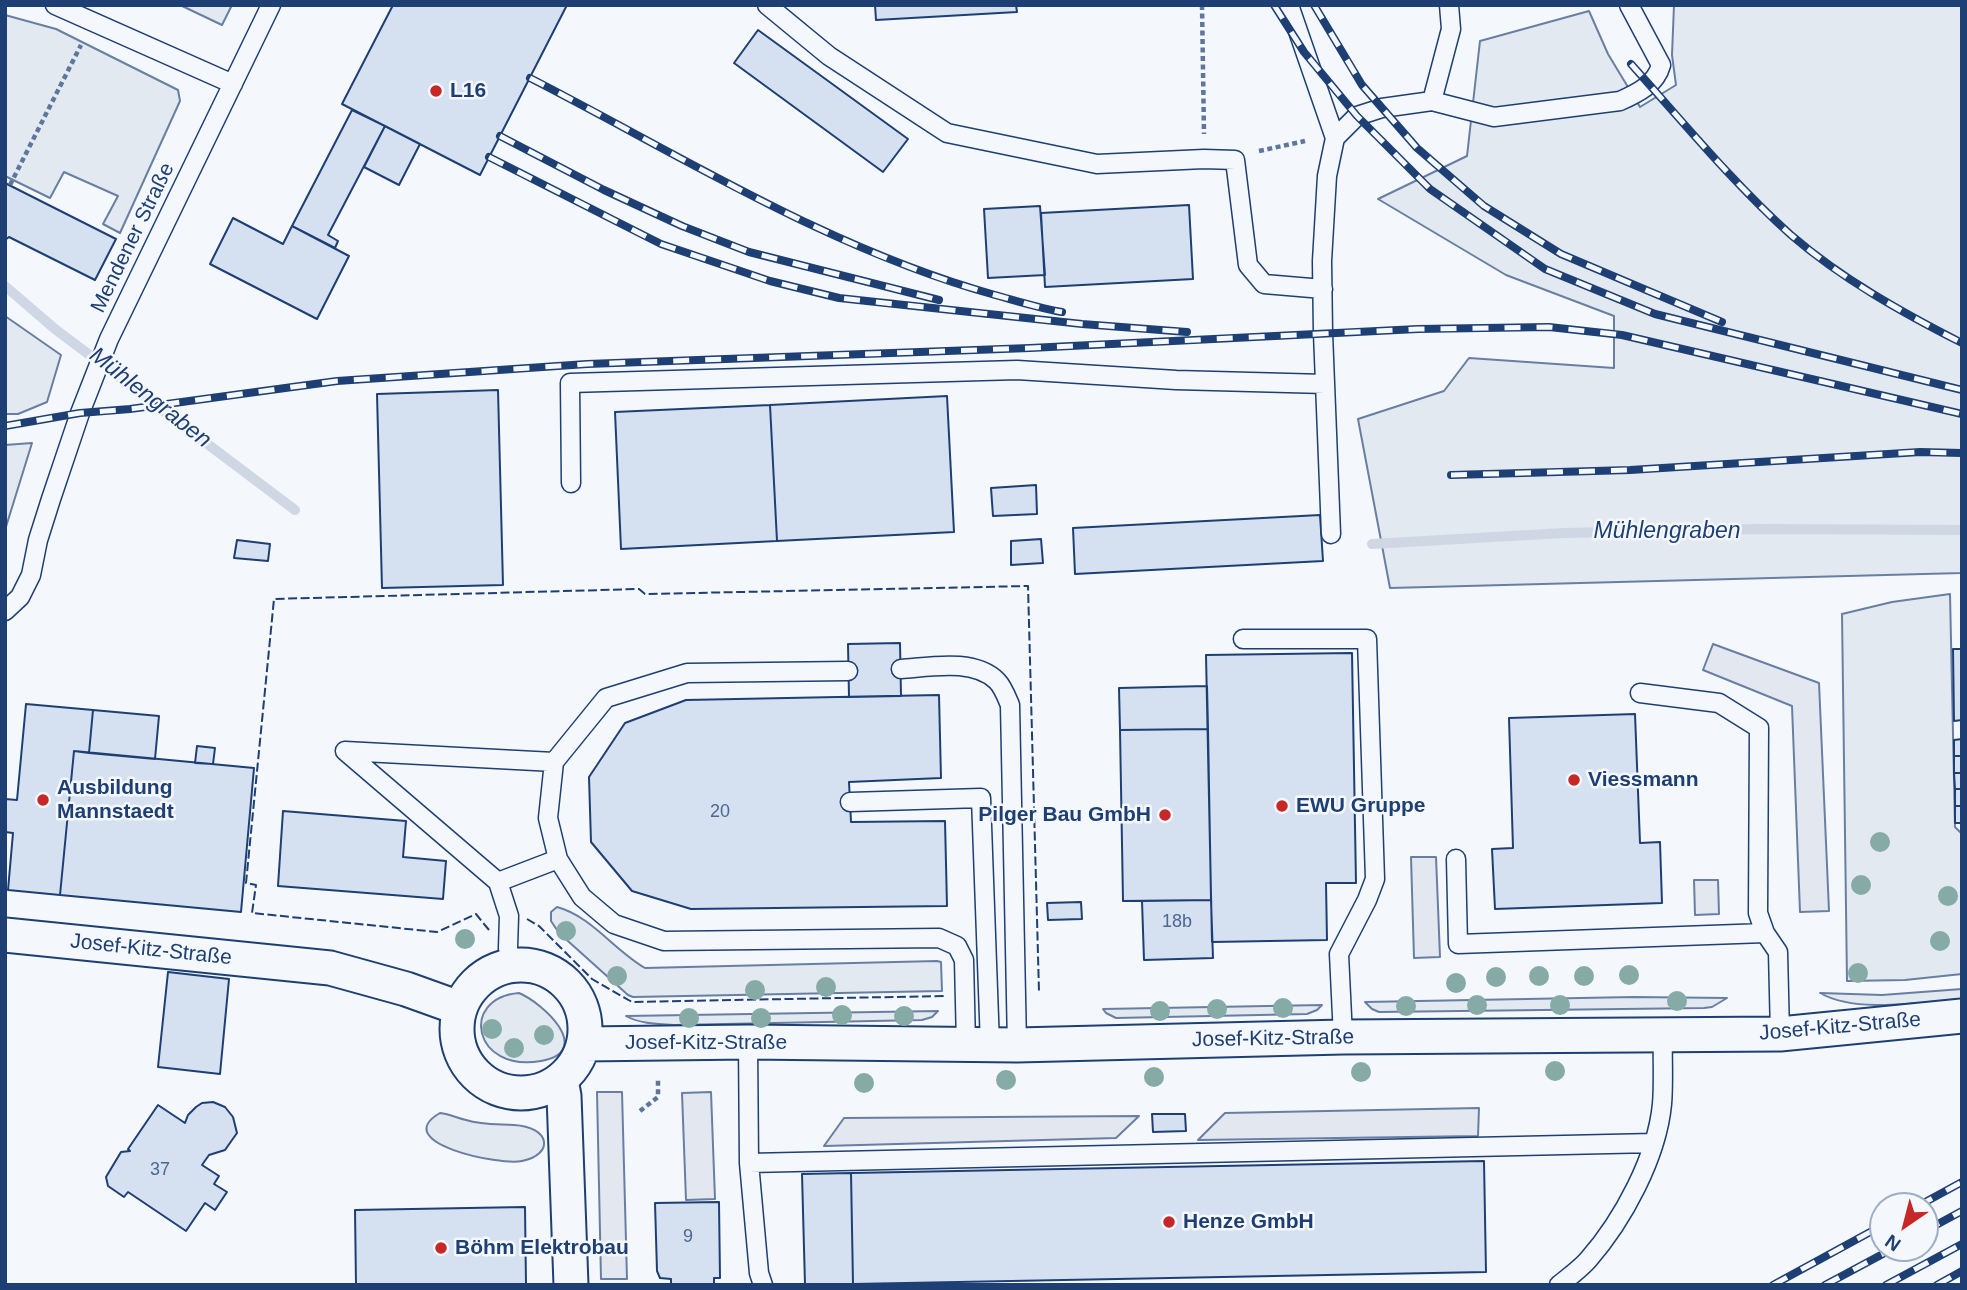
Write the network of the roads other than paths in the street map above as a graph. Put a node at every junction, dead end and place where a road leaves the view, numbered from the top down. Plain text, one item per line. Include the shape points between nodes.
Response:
1 (55, 5) edge
2 (271, 5) edge
3 (767, 5) edge
4 (1289, 5) edge
5 (1449, 5) edge
6 (1629, 5) edge
7 (233, 85) junction
8 (1432, 101) junction
9 (1335, 138) junction
10 (1323, 289) junction
11 (1325, 384) junction
12 (571, 483) dead end
13 (1331, 534) dead end
14 (5, 611) edge
15 (1243, 639) dead end
16 (901, 670) dead end
17 (848, 671) dead end
18 (1640, 693) dead end
19 (554, 762) junction
20 (850, 803) dead end
21 (558, 859) junction
22 (1456, 859) dead end
23 (498, 882) junction
24 (1765, 933) junction
25 (5, 935) edge
26 (511, 965) junction
27 (459, 1008) junction
28 (1962, 1016) edge
29 (1663, 1034) junction
30 (1780, 1034) junction
31 (1343, 1037) junction
32 (748, 1042) junction
33 (584, 1044) junction
34 (991, 1045) junction
35 (561, 1080) junction
36 (1654, 1143) junction
37 (749, 1163) junction
38 (570, 1285) edge
39 (763, 1285) edge
40 (1559, 1285) edge

1 - 7 lane
2 - 7 lane, Mendener Straße
3 - 10 lane via 829,56 947,133 1097,164 1235,160 1248,265 1264,284
4 - 9 lane
5 - 8 lane via 1451,29
6 - 8 lane via 1661,65 1658,76 1635,95 1620,101 1494,117
7 - 14 lane, Mendener Straße via 109,340 51,499 32,575 20,597
8 - 9 lane via 1382,108 1357,117
9 - 10 lane via 1327,177
10 - 11 lane
11 - 12 lane via 1017,370 570,383
11 - 13 lane
15 - 31 lane via 1367,639 1375,879 1339,954
16 - 34 lane via 951,666 978,670 998,681 1010,705
17 - 19 lane via 687,673 606,698
18 - 24 lane via 1719,703 1759,727 1758,913
19 - 21 lane via 548,818
19 - 23 lane via 345,751
20 - 34 lane via 981,798
21 - 23 lane
21 - 34 lane via 582,897 614,924 664,941 939,938 957,946 964,960
22 - 24 lane via 1458,944
23 - 26 lane via 509,916
24 - 30 lane via 1778,952
25 - 27 street, Josef-Kitz-Straße via 330,968
26 - 27 street via 480,979
26 - 33 street via 552,972 568,985 586,1023
27 - 35 street via 456,1023 461,1053 471,1071 486,1084 524,1094
28 - 30 street, Josef-Kitz-Straße
29 - 30 street, Josef-Kitz-Straße
29 - 31 street, Josef-Kitz-Straße
29 - 36 lane via 1662,1105
31 - 34 street, Josef-Kitz-Straße
32 - 33 street, Josef-Kitz-Straße
32 - 34 street, Josef-Kitz-Straße
32 - 37 lane
33 - 35 street via 576,1064
35 - 38 street
36 - 37 lane
36 - 40 lane via 1615,1221 1587,1261
37 - 39 lane

